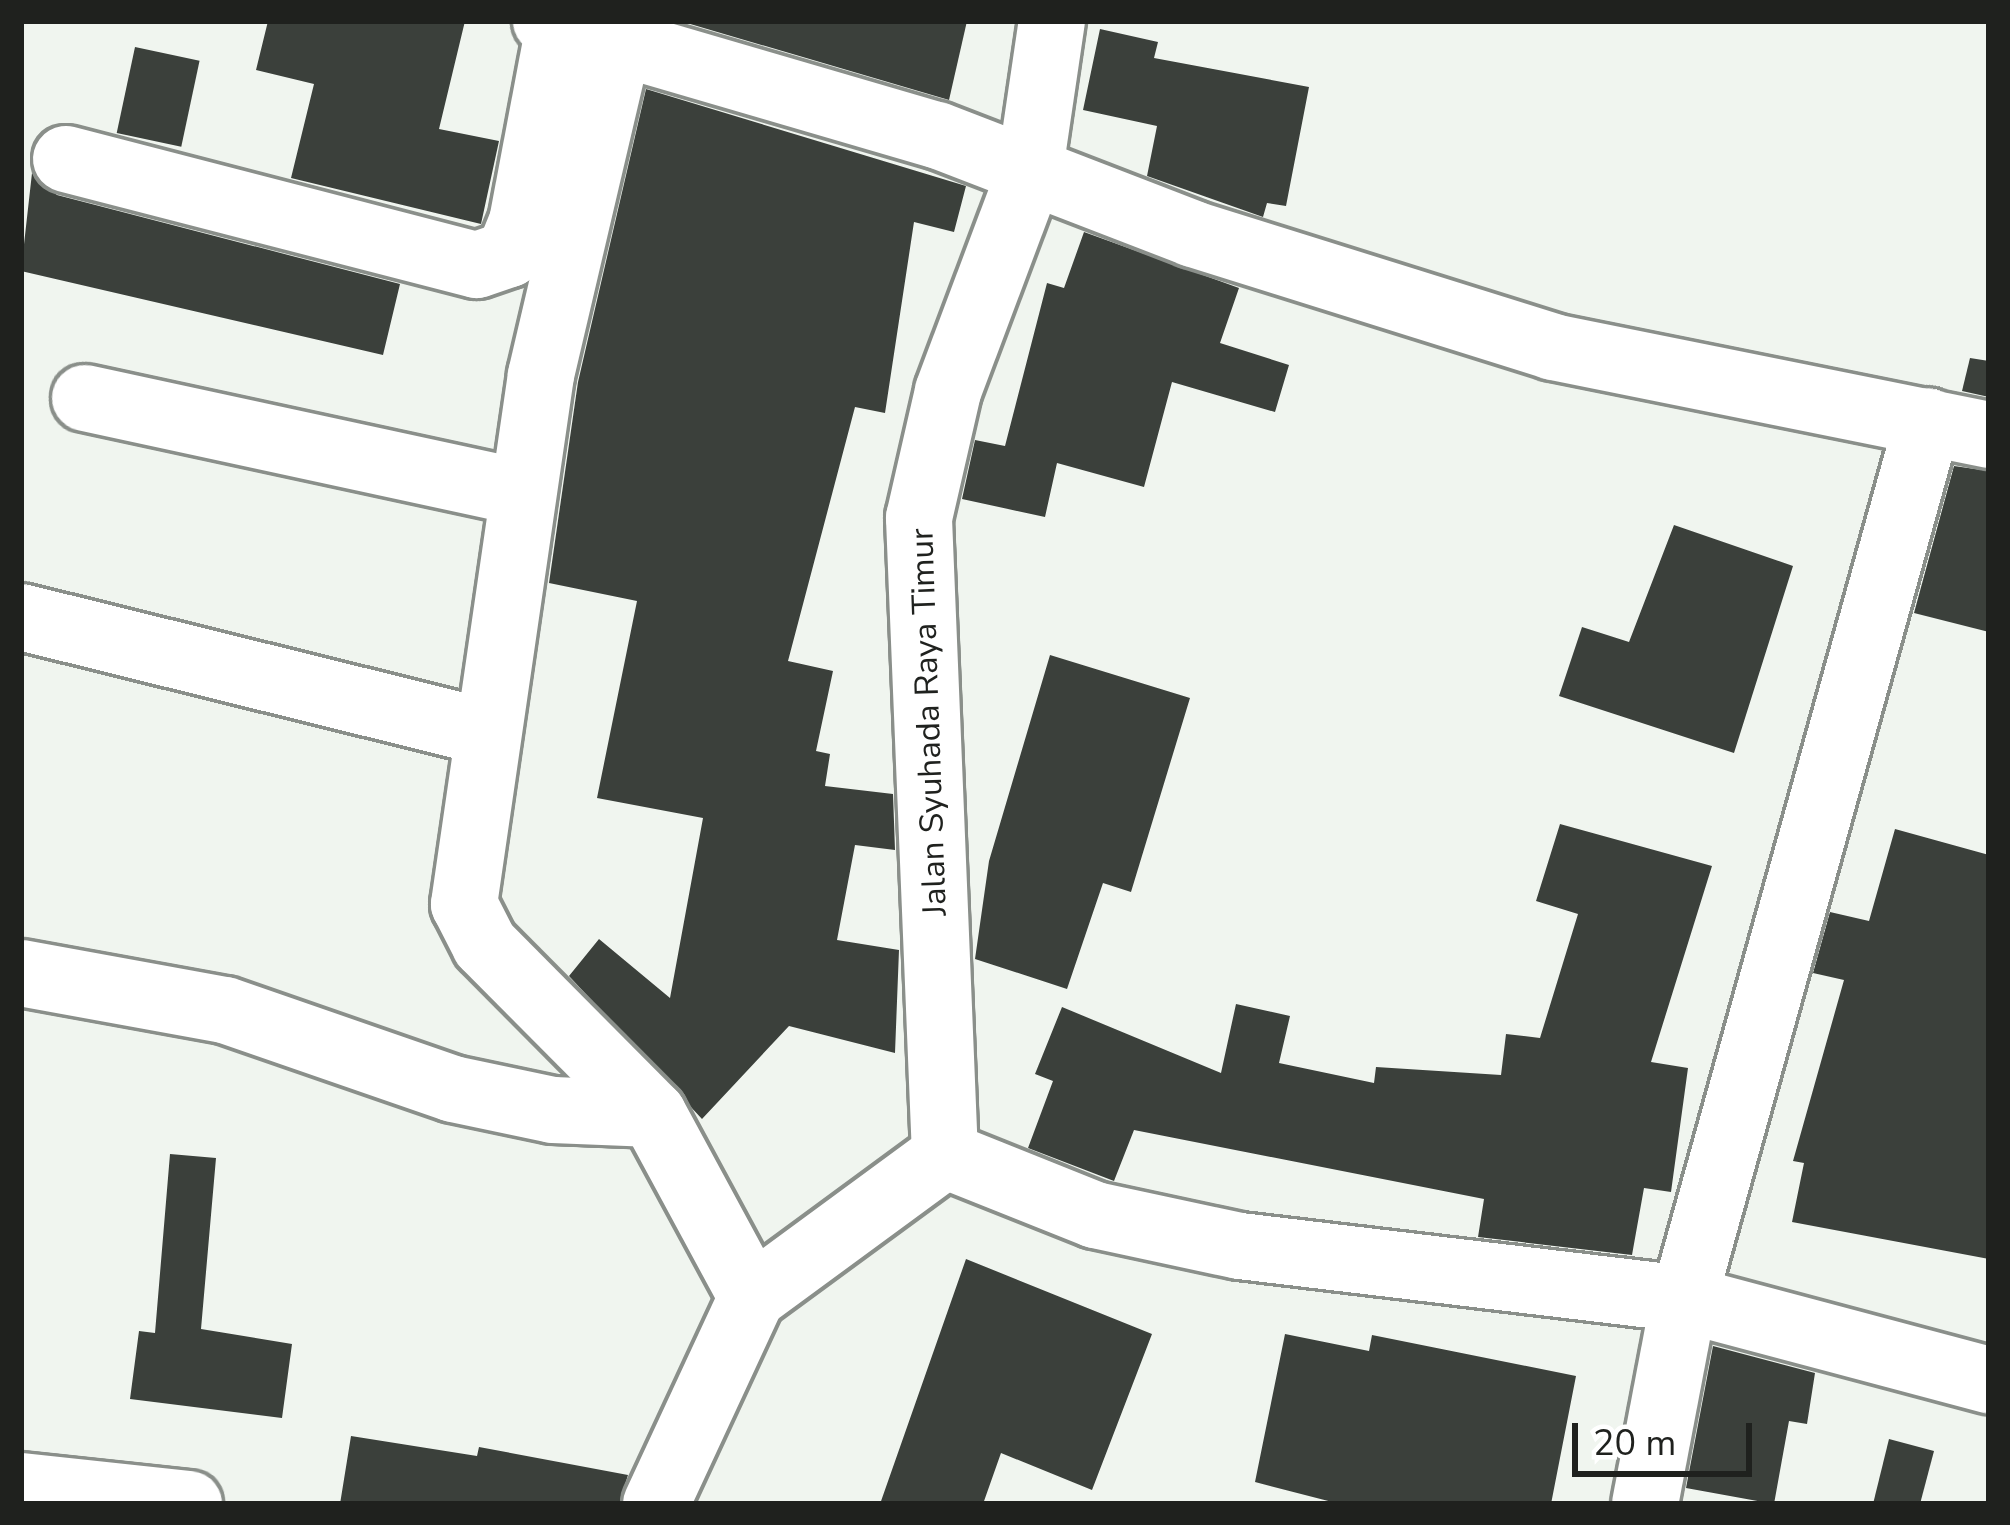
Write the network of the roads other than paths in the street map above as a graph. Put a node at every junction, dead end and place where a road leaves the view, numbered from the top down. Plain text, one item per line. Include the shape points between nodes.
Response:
1 (1052, 21) edge
2 (589, 31) edge
3 (66, 159) dead end
4 (1029, 176) junction
5 (86, 398) dead end
6 (1959, 428) edge
7 (520, 493) junction
8 (21, 617) edge
9 (461, 727) junction
10 (21, 973) edge
11 (606, 1114) junction
12 (945, 1155) junction
13 (752, 1297) junction
14 (1684, 1299) junction
15 (1989, 1380) edge
16 (21, 1486) edge
17 (189, 1504) edge
18 (656, 1504) edge
19 (1645, 1504) edge

1 - 4 street, Jalan Syuhada Raya Timur
2 - 3 street via 509,254 478,265
2 - 4 street via 814,95
2 - 7 street via 578,194
4 - 6 street via 1553,347
4 - 12 street, Jalan Syuhada Raya Timur via 948,391 919,518
5 - 7 street
6 - 14 street
7 - 9 street
8 - 9 street
9 - 11 street via 464,904
10 - 11 street via 225,1010 453,1089
11 - 13 street
12 - 13 street
12 - 14 street via 1095,1215 1240,1246
13 - 18 street
14 - 15 street
14 - 19 street
16 - 17 street

